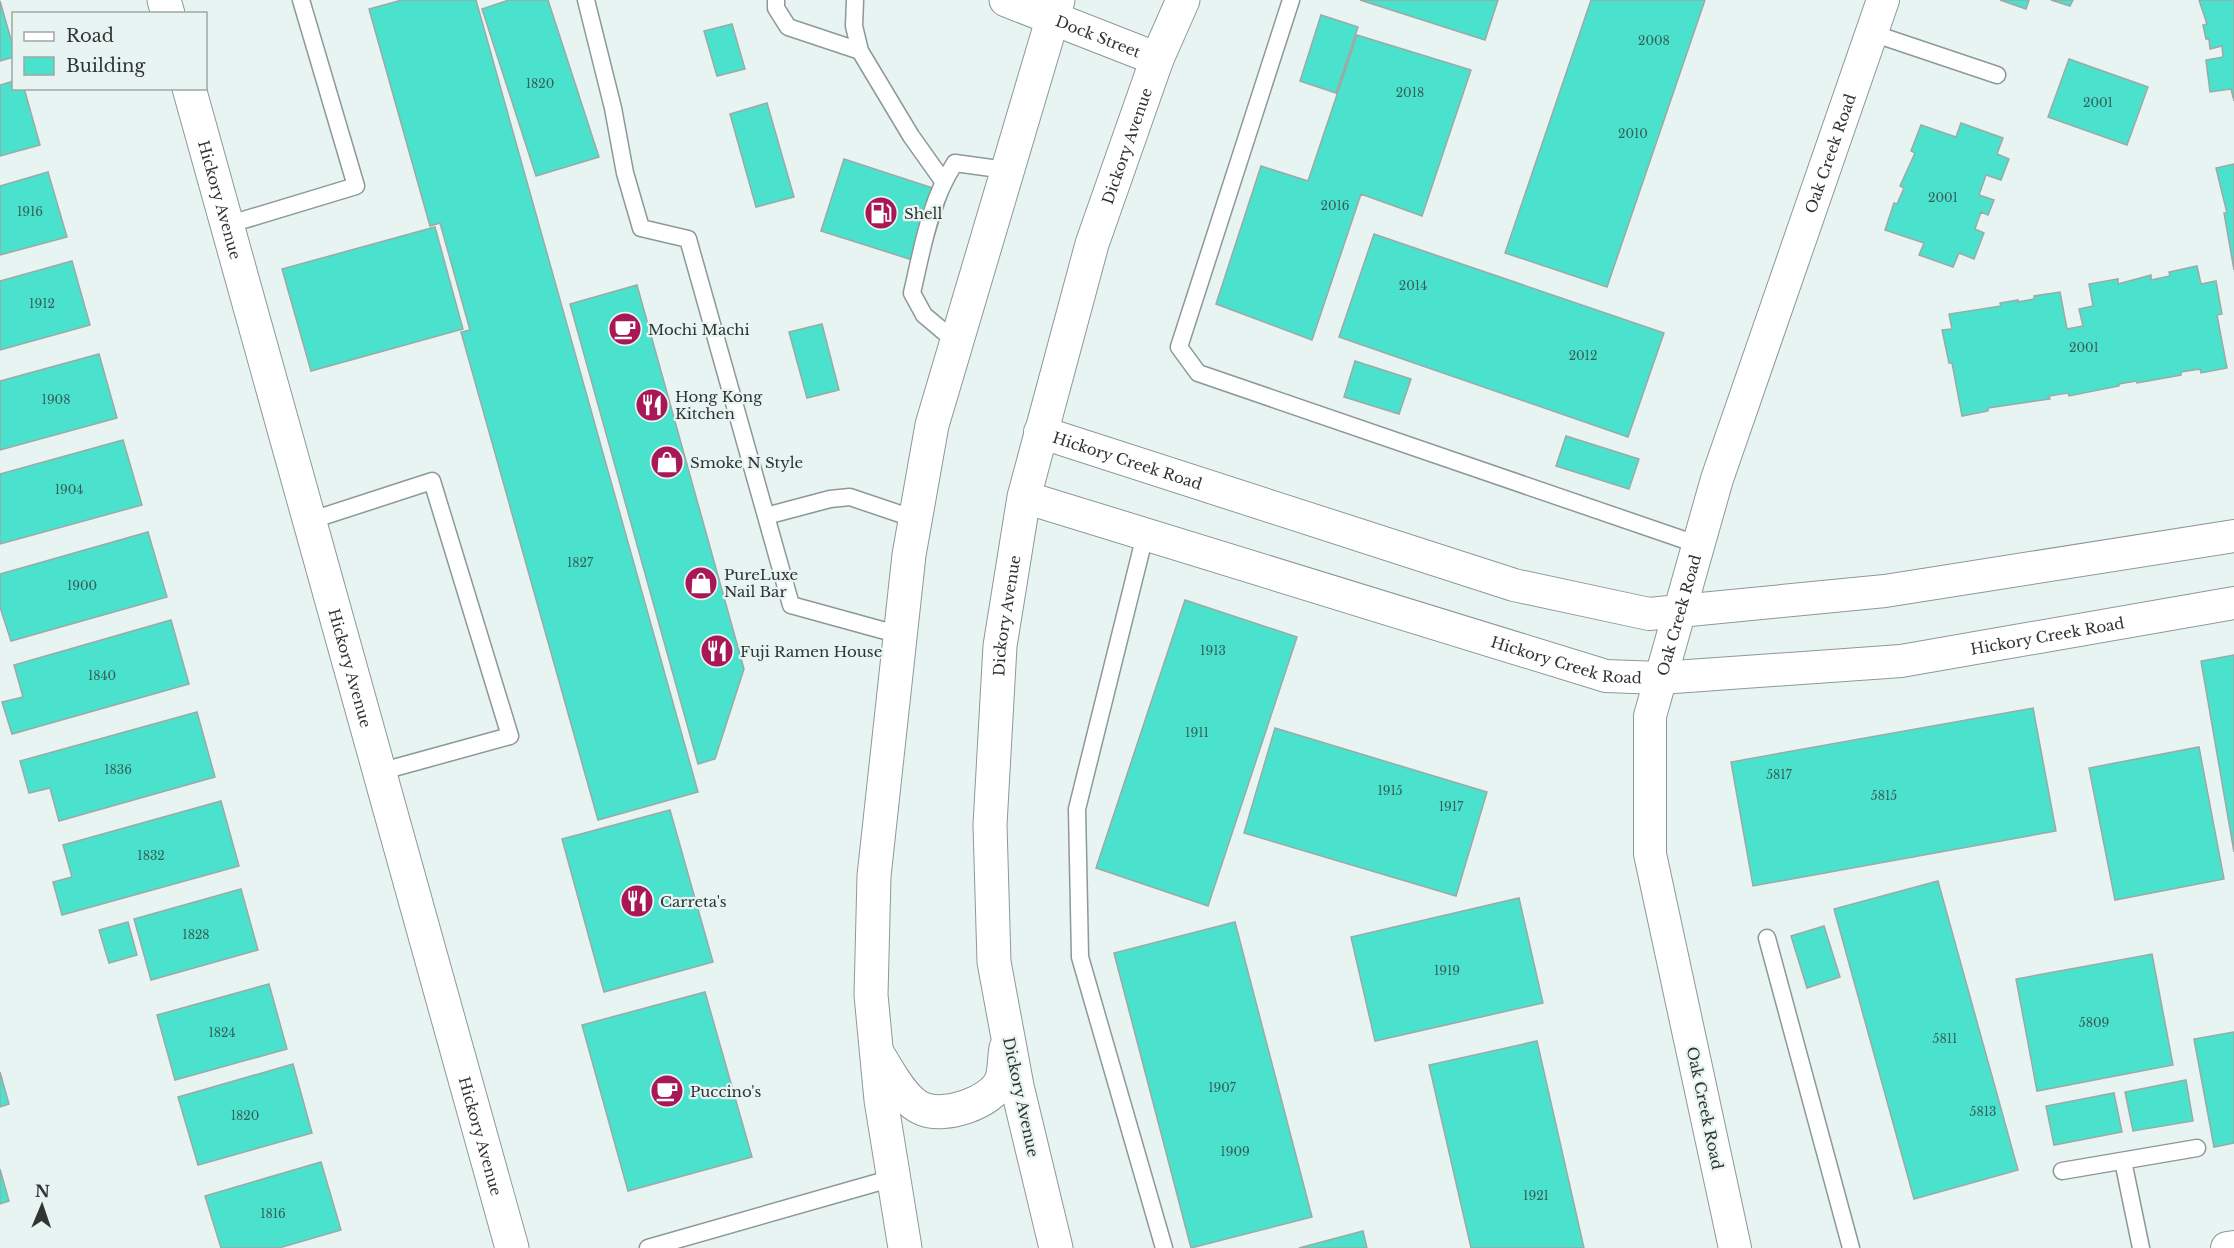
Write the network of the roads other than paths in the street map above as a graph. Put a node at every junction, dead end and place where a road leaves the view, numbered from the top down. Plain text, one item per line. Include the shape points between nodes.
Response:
1 (301, 0) edge
2 (586, 0) edge
3 (776, 0) edge
4 (855, 0) edge
5 (1006, 0) edge
6 (1183, 0) edge
7 (1291, 0) edge
8 (1883, 0) edge
9 (1054, 9) edge
10 (1872, 33) junction
11 (860, 51) junction
12 (1157, 59) junction
13 (1997, 75) dead end
14 (190, 90) edge
15 (1006, 170) junction
16 (943, 181) junction
17 (227, 225) junction
18 (956, 342) junction
19 (1040, 432) junction
20 (1024, 496) junction
21 (766, 516) junction
22 (915, 519) junction
23 (309, 521) junction
24 (1145, 535) junction
25 (2234, 536) edge
26 (1699, 545) junction
27 (2234, 603) edge
28 (1681, 613) junction
29 (900, 635) junction
30 (1660, 678) junction
31 (379, 772) junction
32 (1767, 938) dead end
33 (1008, 1036) junction
34 (876, 1052) junction
35 (2197, 1148) dead end
36 (2123, 1161) junction
37 (2062, 1171) dead end
38 (893, 1178) junction
39 (2234, 1247) edge
40 (512, 1248) edge
41 (648, 1248) edge
42 (905, 1248) edge
43 (1056, 1248) edge
44 (1164, 1248) edge
45 (1736, 1248) edge
46 (1851, 1248) edge
47 (2141, 1248) edge
48 (2227, 1248) edge

1 - 17 lane via 356,186
2 - 21 lane via 641,228 688,239
3 - 11 lane via 776,8 788,27
4 - 11 lane via 854,26
5 - 9 main road, Dock Street
6 - 12 main road, Dickory Avenue
7 - 26 lane via 1179,347 1198,373
8 - 10 street, Oak Creek Road
9 - 12 main road, Dock Street
9 - 15 main road
10 - 13 lane
10 - 26 street, Oak Creek Road via 1717,479
11 - 16 lane
12 - 19 main road, Dickory Avenue via 1092,244
14 - 17 main road, Hickory Avenue
15 - 16 lane via 955,163
15 - 18 main road
16 - 18 lane via 912,293 924,315
17 - 23 main road, Hickory Avenue
18 - 22 main road via 932,424
19 - 20 main road, Dickory Avenue
19 - 28 street, Hickory Creek Road via 1514,585 1649,614
20 - 24 street, Hickory Creek Road
20 - 33 main road, Dickory Avenue via 1000,646 990,825 994,962
21 - 22 lane via 850,497
21 - 29 lane via 791,605
22 - 29 main road
23 - 31 main road, Hickory Avenue
23 - 31 lane via 432,481 510,736
24 - 30 street, Hickory Creek Road via 1606,676
24 - 44 lane via 1077,809 1080,957
25 - 28 street, Hickory Creek Road via 1885,591
26 - 28 street, Oak Creek Road
27 - 30 street, Hickory Creek Road via 1901,661
28 - 30 street, Oak Creek Road
29 - 34 main road via 874,876 871,995
30 - 45 street, Oak Creek Road via 1650,716 1650,854
31 - 40 main road, Hickory Avenue
32 - 46 lane
33 - 34 main road via 1001,1081 984,1099 953,1111 922,1109 898,1087
33 - 43 main road, Dickory Avenue
34 - 38 main road
35 - 36 lane
36 - 37 lane
36 - 47 lane
38 - 41 lane
38 - 42 main road
39 - 48 street

